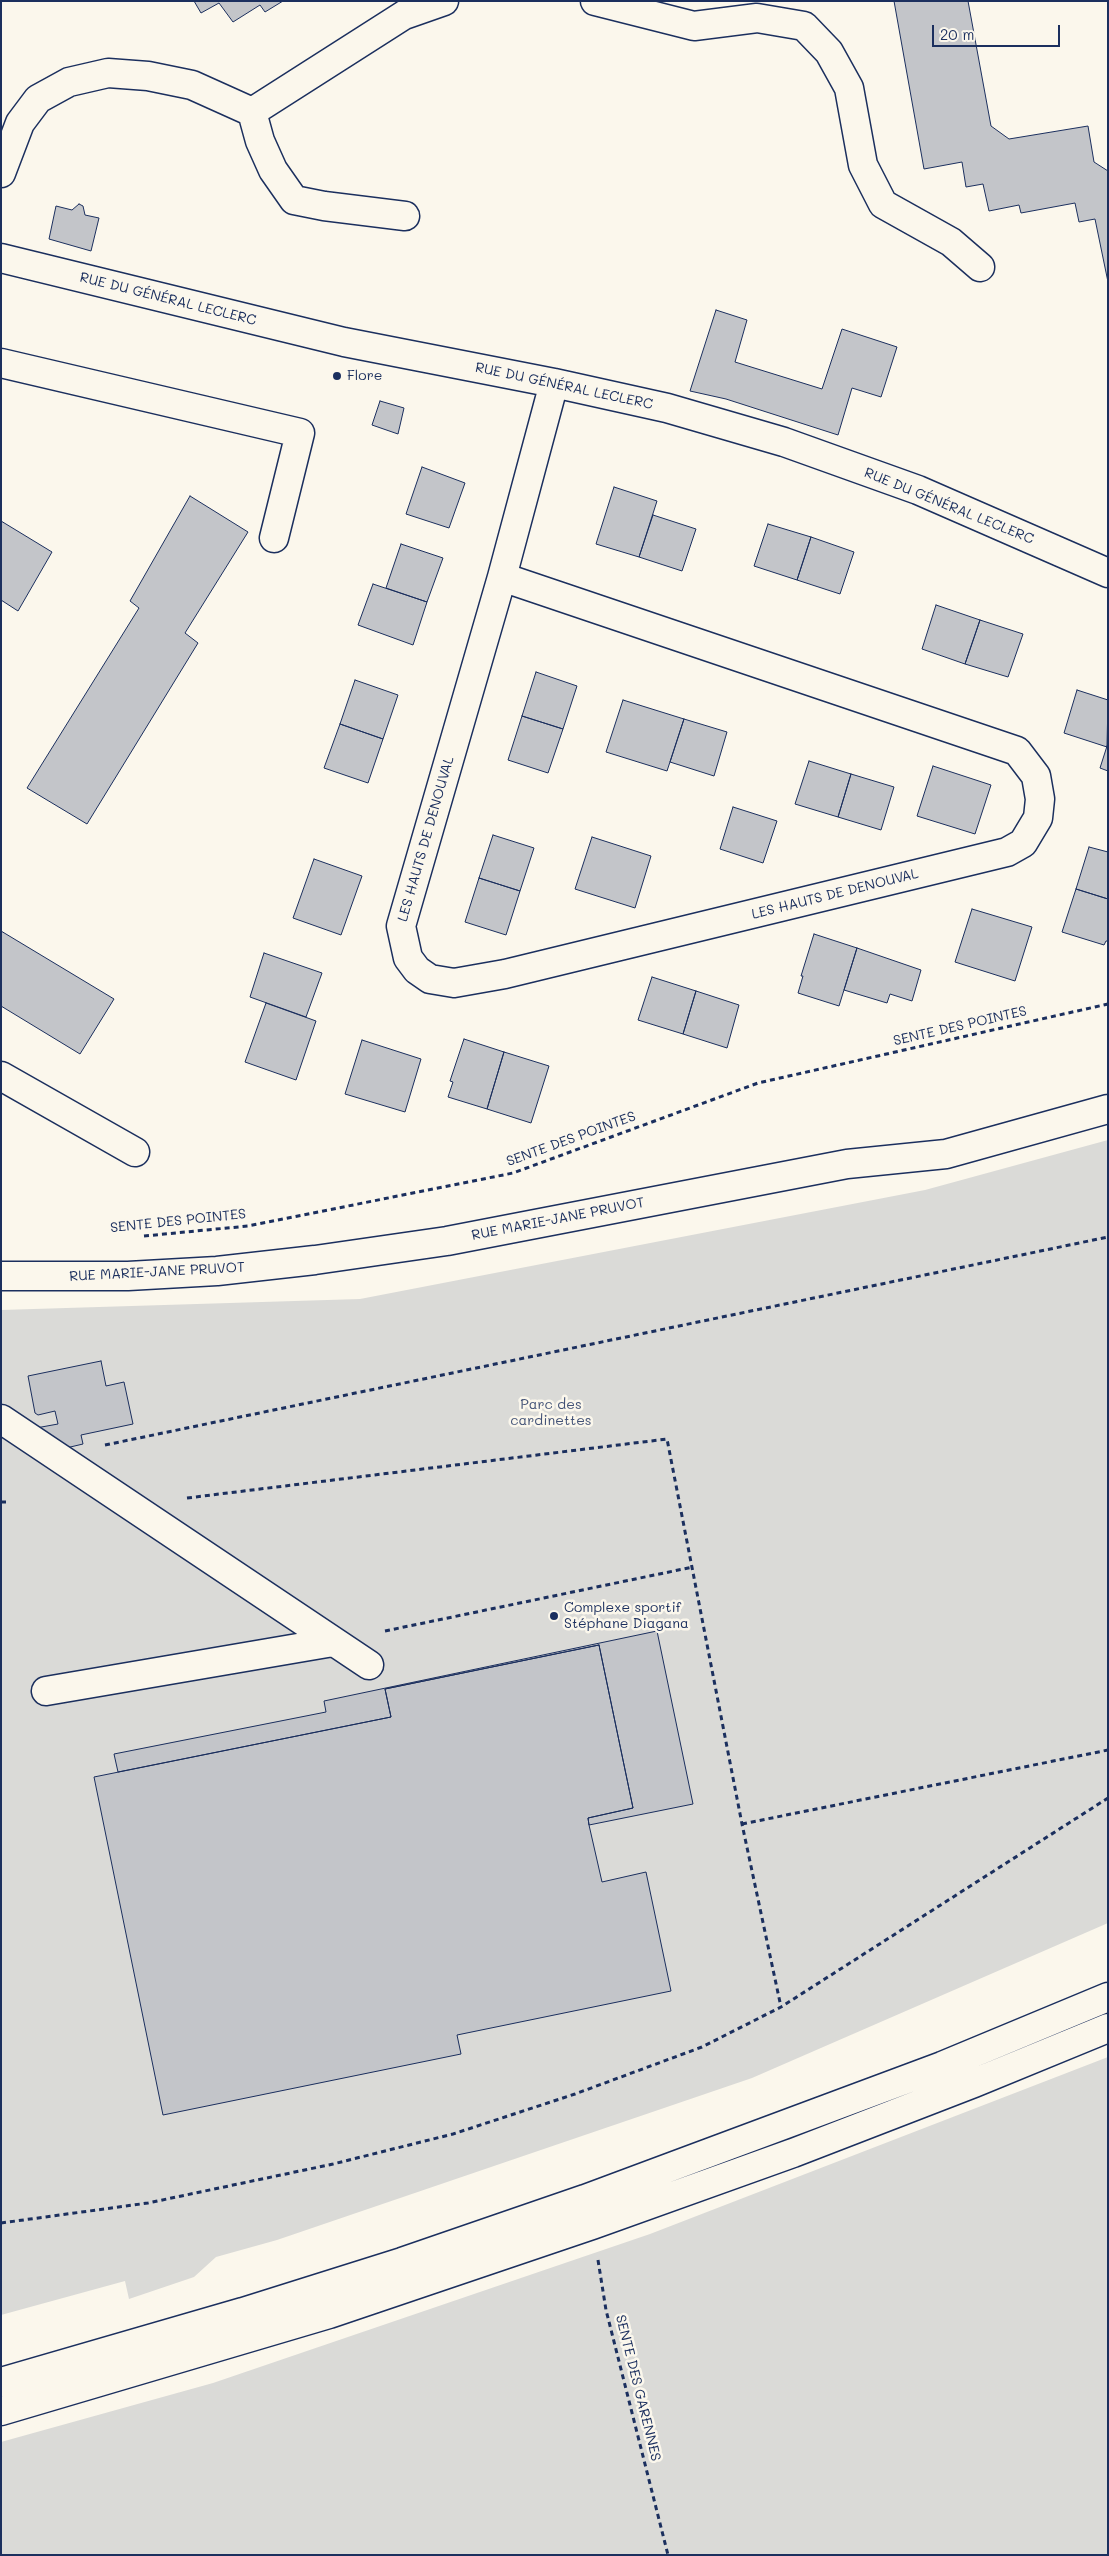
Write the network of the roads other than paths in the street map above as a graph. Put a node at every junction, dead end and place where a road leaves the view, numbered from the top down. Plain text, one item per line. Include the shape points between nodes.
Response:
1 (444, 1) edge
2 (595, 1) edge
3 (252, 112) junction
4 (1, 173) edge
5 (406, 216) dead end
6 (1, 258) edge
7 (980, 267) dead end
8 (1, 364) edge
9 (554, 383) junction
10 (274, 538) dead end
11 (1108, 573) edge
12 (502, 578) junction
13 (1, 1076) edge
14 (1108, 1109) edge
15 (135, 1152) dead end
16 (1, 1276) edge
17 (1, 1419) edge
18 (333, 1642) junction
19 (369, 1665) dead end
20 (46, 1691) dead end
21 (1108, 1997) edge
22 (1108, 2028) edge
23 (1, 2382) edge
24 (1, 2411) edge

1 - 3 street via 404,15
2 - 7 street via 694,26 757,18 804,26 830,52 849,88 862,165 883,204 951,242
3 - 4 street via 192,85 148,76 108,73 69,82 38,99 20,123
3 - 5 street via 260,141 294,200
6 - 9 street, RUE DU GÉNÉRAL LECLERC via 344,342
8 - 10 street via 300,434
9 - 11 street, RUE DU GÉNÉRAL LECLERC via 667,408 784,442 918,490
9 - 12 street, LES HAUTS DE DENOUVAL
12 - 12 street, LES HAUTS DE DENOUVAL via 400,926 408,958 430,979 454,983 505,974 1007,852 1023,842 1038,818 1040,799 1036,776 1017,751
13 - 15 street
14 - 16 street, RUE MARIE-JANE PRUVOT via 946,1154 847,1164 409,1246 216,1271 110,1277
17 - 18 street
18 - 19 street
18 - 20 street
21 - 23 street via 933,2069 585,2200 243,2312
22 - 24 street via 811,2146 592,2225 329,2314

